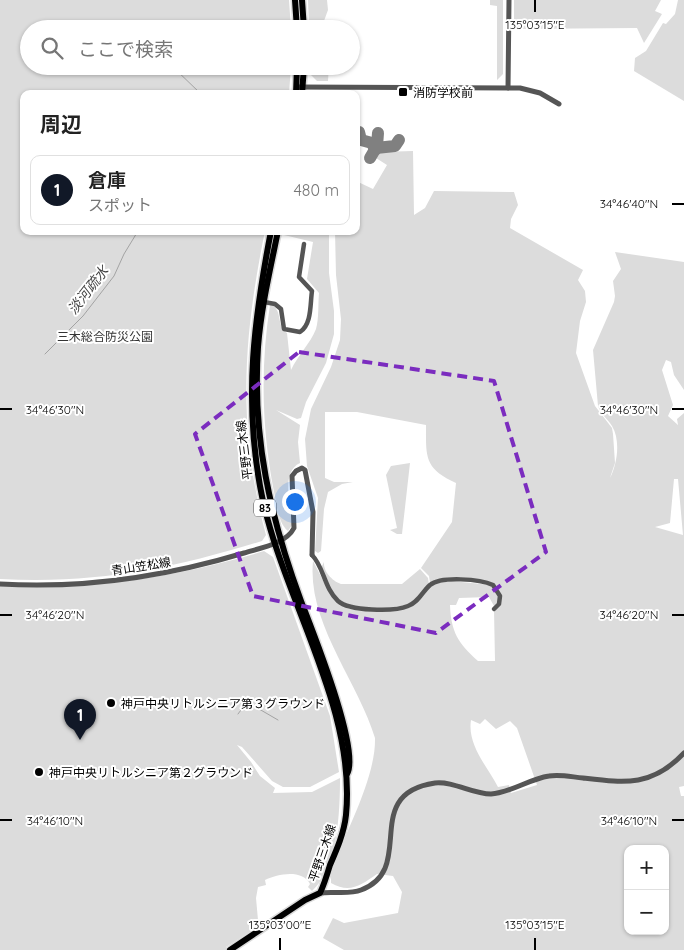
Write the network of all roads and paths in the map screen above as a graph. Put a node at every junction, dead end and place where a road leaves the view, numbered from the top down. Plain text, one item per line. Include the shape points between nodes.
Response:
1 (295, 0) edge
2 (302, 0) edge
3 (509, 0) edge
4 (296, 20) edge
5 (303, 20) edge
6 (298, 75) edge
7 (302, 75) edge
8 (508, 88) junction
9 (299, 90) edge
10 (559, 104) dead end
11 (270, 235) edge
12 (277, 235) edge
13 (304, 244) dead end
14 (264, 302) junction
15 (277, 542) junction
16 (312, 555) joint
17 (0, 584) edge
18 (494, 609) dead end
19 (684, 753) edge
20 (320, 894) junction
21 (230, 950) edge

1 - 4 main road
2 - 5 main road
3 - 8 street
6 - 9 main road
7 - 9 main road
8 - 9 street
8 - 10 street via 534,91
11 - 15 main road, 平野三木線 / 83 via 256,309 251,391 257,467
12 - 14 main road, 平野三木線 / 83
13 - 14 street via 299,277 312,291 305,329 300,332 284,328 281,309
14 - 15 main road, 平野三木線 / 83 via 258,362 258,425
15 - 16 street via 290,535 294,528 292,476 303,468 313,512
15 - 17 street, 青山笠松線 via 199,566 139,578 69,584
15 - 20 main road, 平野三木線 / 83 via 331,701 347,774 343,830
16 - 18 street via 319,563 333,596 352,608 408,606 434,582 447,580 493,584 500,596
19 - 20 street via 644,780 606,781 550,776 492,794 445,783 416,788 402,796 396,806 390,855 378,878 358,891
20 - 21 main road, 平野三木線 via 305,900

